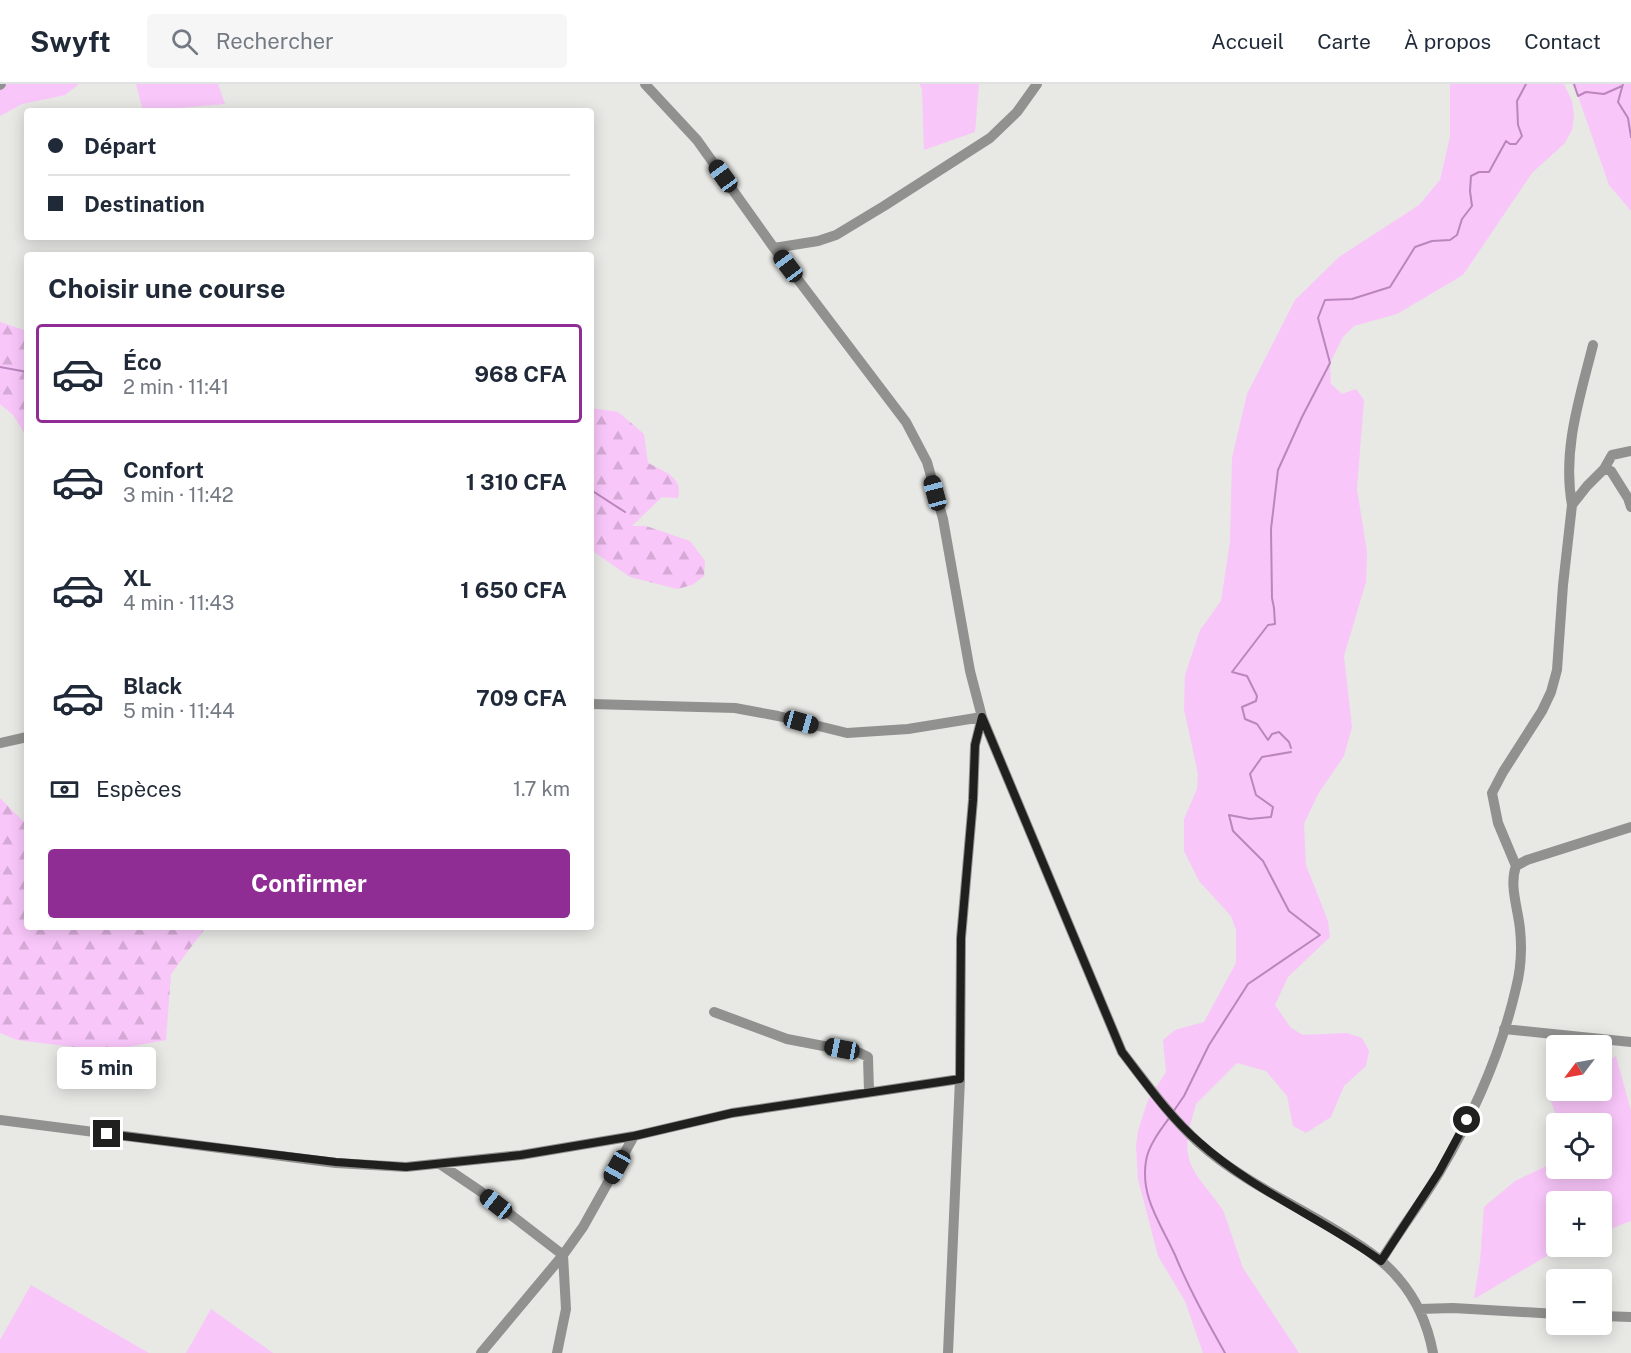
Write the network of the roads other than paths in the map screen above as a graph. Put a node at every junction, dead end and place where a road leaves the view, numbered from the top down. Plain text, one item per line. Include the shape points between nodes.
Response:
1 (645, 84) edge
2 (1037, 84) edge
3 (774, 248) junction
4 (1593, 345) dead end
5 (1631, 451) edge
6 (1604, 469) junction
7 (1572, 505) junction
8 (1631, 507) edge
9 (594, 704) edge
10 (982, 717) junction
11 (24, 738) edge
12 (0, 742) edge
13 (1631, 828) edge
14 (1516, 866) junction
15 (714, 1012) dead end
16 (1504, 1029) junction
17 (1631, 1042) edge
18 (960, 1079) junction
19 (869, 1092) junction
20 (0, 1120) edge
21 (634, 1136) junction
22 (440, 1164) junction
23 (563, 1255) junction
24 (1381, 1261) junction
25 (1419, 1309) junction
26 (1546, 1313) edge
27 (1612, 1316) edge
28 (1631, 1317) edge
29 (481, 1353) edge
30 (557, 1353) edge
31 (948, 1353) edge
32 (1433, 1353) edge

1 - 3 street via 697,140
2 - 3 street via 1017,112 990,138 884,206 827,238
3 - 10 street via 906,422 927,462 943,519
4 - 7 street via 1570,452
5 - 6 street via 1612,455
6 - 7 street
6 - 8 street via 1611,471
7 - 14 street via 1557,670 1551,692 1492,793 1498,823
9 - 10 street via 735,708 847,733 908,729
10 - 18 street via 975,745 961,938
10 - 24 street via 1122,1052 1199,1143 1245,1177
11 - 12 street
13 - 14 street
14 - 16 street via 1512,876 1521,962
15 - 19 street via 787,1039 861,1053 868,1057
16 - 17 street
16 - 24 street via 1477,1102 1439,1172
18 - 19 street
18 - 31 street
19 - 21 street via 732,1113
20 - 22 street via 336,1162 406,1167
21 - 22 street
21 - 23 street
22 - 23 street
23 - 29 street
23 - 30 street via 566,1309
24 - 25 street
25 - 26 street
25 - 32 street
27 - 28 street

